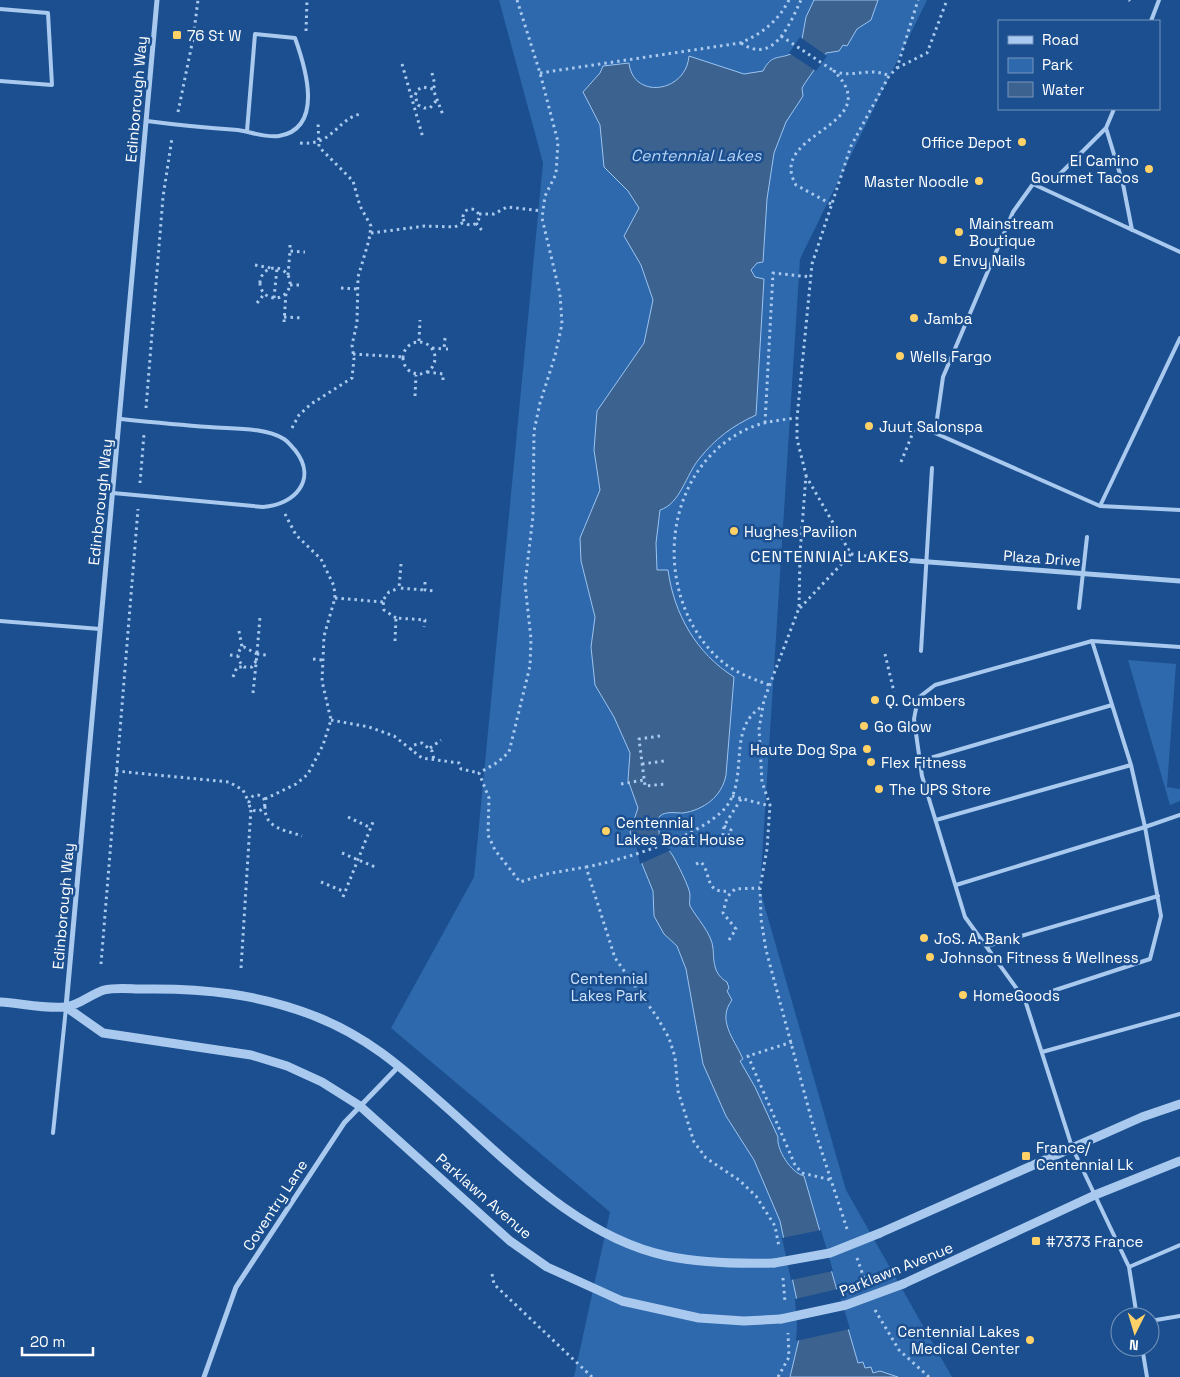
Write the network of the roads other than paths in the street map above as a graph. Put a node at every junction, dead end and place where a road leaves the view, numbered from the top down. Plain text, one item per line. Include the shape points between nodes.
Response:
1 (157, 0) edge
2 (1160, 0) edge
3 (0, 9) edge
4 (1151, 20) edge
5 (0, 81) edge
6 (1114, 110) edge
7 (147, 121) junction
8 (1106, 128) junction
9 (247, 131) junction
10 (1033, 184) junction
11 (1132, 230) junction
12 (1180, 252) edge
13 (1180, 338) edge
14 (121, 419) junction
15 (932, 468) dead end
16 (113, 493) junction
17 (1100, 506) junction
18 (1180, 510) edge
19 (1087, 537) dead end
20 (903, 560) road end
21 (928, 562) junction
22 (1083, 574) junction
23 (1180, 580) edge
24 (1079, 608) dead end
25 (0, 621) edge
26 (100, 629) junction
27 (1092, 641) junction
28 (1180, 647) edge
29 (921, 651) dead end
30 (1112, 705) junction
31 (920, 761) junction
32 (1131, 765) junction
33 (1180, 815) edge
34 (936, 820) junction
35 (1145, 827) junction
36 (956, 885) junction
37 (1158, 896) junction
38 (987, 946) junction
39 (1025, 1000) junction
40 (0, 1002) edge
41 (66, 1007) junction
42 (1180, 1014) edge
43 (1042, 1052) junction
44 (399, 1066) junction
45 (1180, 1104) edge
46 (360, 1106) junction
47 (53, 1133) dead end
48 (1072, 1147) junction
49 (1180, 1162) edge
50 (1095, 1195) junction
51 (1180, 1245) edge
52 (1129, 1267) junction
53 (1136, 1307) edge
54 (1180, 1316) edge
55 (1160, 1320) edge
56 (1144, 1357) edge
57 (204, 1377) edge
58 (1148, 1377) edge

1 - 7 street, Edinborough Way
2 - 4 lane
3 - 5 lane via 48,13 52,85
6 - 8 lane
7 - 9 lane
7 - 14 street, Edinborough Way
8 - 10 lane via 1060,174
8 - 11 lane via 1123,184
9 - 9 lane via 281,136 300,125 308,113 308,98 295,38 255,34
10 - 11 lane
10 - 17 lane via 1013,212 943,377 935,433
11 - 12 lane
13 - 17 lane
14 - 16 street, Edinborough Way
14 - 16 lane via 261,431 284,438 300,456 303,477 296,493 282,504 264,508
15 - 21 lane
16 - 26 street, Edinborough Way
17 - 18 lane
19 - 22 lane
20 - 21 street, Plaza Drive
21 - 22 street, Plaza Drive
21 - 29 lane
22 - 23 street, Plaza Drive
22 - 24 lane
25 - 26 lane
26 - 41 street, Edinborough Way
27 - 28 lane
27 - 30 lane
27 - 31 lane via 935,685 918,698 914,719
30 - 31 lane
30 - 32 lane
31 - 34 lane
32 - 34 lane
32 - 35 lane
33 - 35 lane
34 - 36 lane
35 - 36 lane
35 - 37 lane
36 - 38 lane via 965,917
37 - 38 lane
37 - 39 lane via 1161,916 1150,959
38 - 39 lane
39 - 43 lane
40 - 41 street, Parklawn Avenue
41 - 44 street, Parklawn Avenue via 105,990 206,990 244,994 318,1017 352,1033
41 - 46 street, Parklawn Avenue via 103,1032 213,1047 287,1066 322,1082
41 - 47 lane
42 - 43 lane
43 - 48 lane
44 - 46 street, Coventry Lane
44 - 48 street, Parklawn Avenue, bridge via 539,1188 592,1225 626,1243 665,1255 705,1262 774,1263 830,1253
45 - 48 street, Parklawn Avenue
46 - 50 street, Parklawn Avenue, bridge via 510,1241 547,1266 622,1302 717,1319 784,1321 846,1305 902,1284
46 - 57 street, Coventry Lane via 344,1123 236,1286
48 - 50 lane
49 - 50 street, Parklawn Avenue
50 - 52 lane
51 - 52 lane
52 - 53 lane
54 - 55 lane
56 - 58 lane

